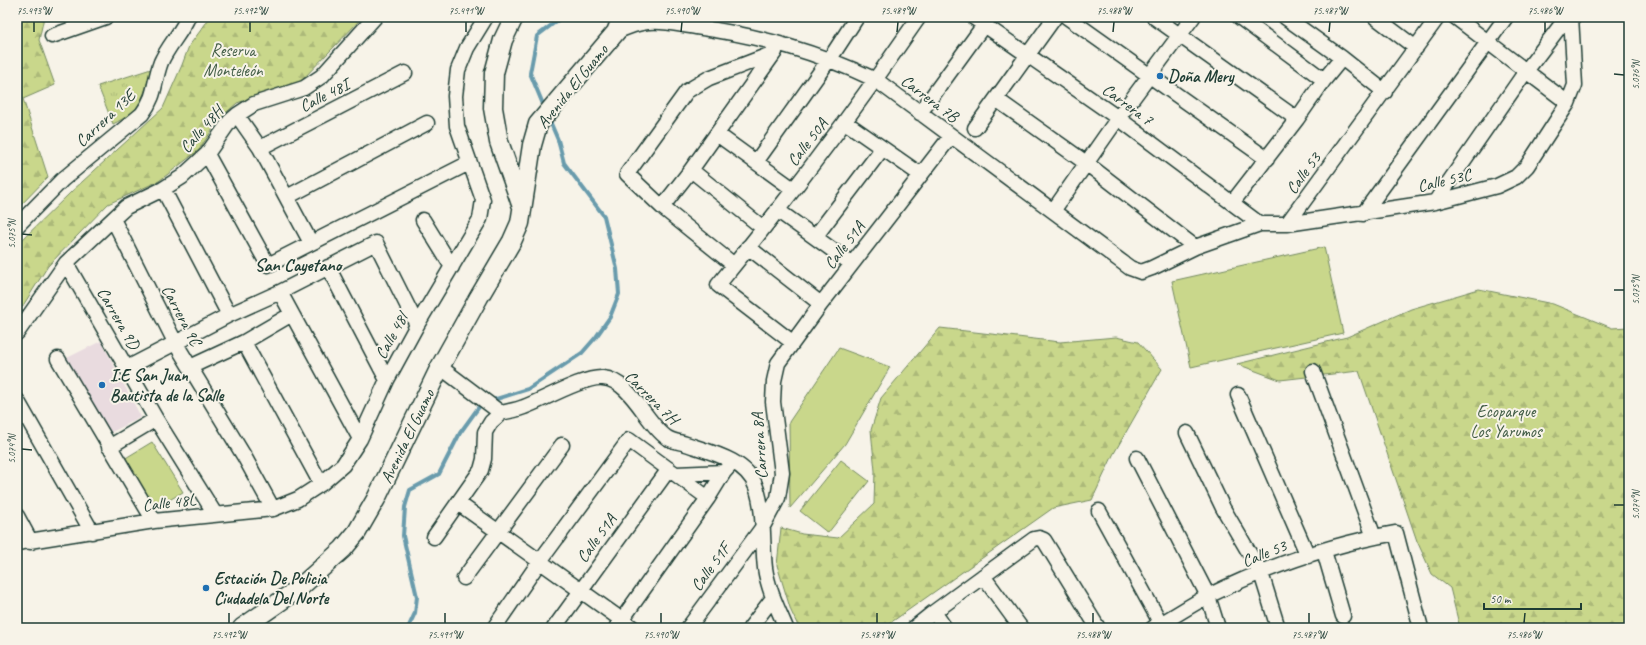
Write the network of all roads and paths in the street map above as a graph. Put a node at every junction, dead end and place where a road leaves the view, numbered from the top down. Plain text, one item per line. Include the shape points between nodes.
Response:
1 (106, 17) edge
2 (188, 17) edge
3 (375, 17) edge
4 (486, 17) edge
5 (514, 17) edge
6 (857, 17) edge
7 (919, 17) edge
8 (1055, 17) edge
9 (1067, 17) edge
10 (1154, 17) edge
11 (1193, 17) edge
12 (1239, 17) edge
13 (1285, 17) edge
14 (1375, 17) edge
15 (1438, 17) edge
16 (1455, 17) edge
17 (1506, 17) edge
18 (1567, 17) edge
19 (1571, 17) edge
20 (659, 20) edge
21 (982, 20) edge
22 (1257, 22) edge
23 (620, 23) edge
24 (1180, 35) junction
25 (52, 36) dead end
26 (1489, 42) junction
27 (778, 48) junction
28 (1416, 48) junction
29 (1027, 55) junction
30 (1342, 58) junction
31 (829, 59) junction
32 (1526, 71) junction
33 (405, 73) dead end
34 (1150, 75) junction
35 (876, 80) junction
36 (1324, 80) junction
37 (1385, 92) junction
38 (996, 99) junction
39 (1568, 103) junction
40 (920, 113) junction
41 (237, 115) junction
42 (1118, 118) junction
43 (1297, 119) junction
44 (845, 122) junction
45 (427, 123) dead end
46 (975, 128) dead end
47 (717, 134) junction
48 (951, 136) junction
49 (499, 142) junction
50 (532, 145) junction
51 (260, 148) junction
52 (882, 149) junction
53 (207, 154) junction
54 (1267, 159) junction
55 (756, 162) junction
56 (469, 163) junction
57 (1086, 164) junction
58 (691, 170) junction
59 (921, 175) junction
60 (163, 188) junction
61 (793, 189) junction
62 (287, 197) junction
63 (1435, 202) junction
64 (1232, 204) junction
65 (522, 205) junction
66 (662, 207) junction
67 (777, 210) junction
68 (1053, 211) junction
69 (1363, 214) junction
70 (113, 219) junction
71 (423, 220) dead end
72 (1260, 224) junction
73 (1287, 224) junction
74 (17, 226) edge
75 (763, 228) junction
76 (815, 237) junction
77 (311, 243) junction
78 (1195, 247) junction
79 (748, 248) junction
80 (66, 263) junction
81 (852, 264) junction
82 (734, 266) junction
83 (328, 267) junction
84 (452, 267) junction
85 (280, 292) junction
86 (821, 304) junction
87 (292, 314) junction
88 (229, 315) junction
89 (417, 325) junction
90 (17, 333) edge
91 (244, 342) junction
92 (792, 342) junction
93 (176, 344) junction
94 (58, 359) dead end
95 (190, 367) junction
96 (440, 367) junction
97 (127, 368) junction
98 (1313, 371) dead end
99 (387, 380) junction
100 (774, 381) joint
101 (1238, 395) dead end
102 (17, 400) edge
103 (496, 409) junction
104 (156, 419) junction
105 (1187, 433) dead end
106 (360, 439) junction
107 (562, 445) dead end
108 (109, 447) junction
109 (1137, 458) dead end
110 (728, 467) junction
111 (672, 471) junction
112 (321, 484) junction
113 (708, 498) junction
114 (458, 503) junction
115 (273, 509) junction
116 (1099, 510) dead end
117 (215, 514) junction
118 (17, 516) edge
119 (154, 522) junction
120 (762, 528) junction
121 (498, 531) junction
122 (92, 532) junction
123 (434, 537) dead end
124 (1374, 537) junction
125 (31, 542) junction
126 (17, 543) edge
127 (1324, 551) junction
128 (1308, 556) junction
129 (540, 561) junction
130 (1261, 573) junction
131 (983, 576) junction
132 (464, 578) dead end
133 (580, 591) junction
134 (1208, 596) junction
135 (773, 598) junction
136 (934, 612) junction
137 (1343, 616) dead end
138 (619, 624) edge
139 (1157, 626) edge
140 (242, 628) edge
141 (494, 628) edge
142 (554, 628) edge
143 (633, 628) edge
144 (688, 628) edge
145 (750, 628) edge
146 (786, 628) edge
147 (914, 628) edge
148 (945, 628) edge
149 (1021, 628) edge
150 (1098, 628) edge
151 (1218, 628) edge
152 (1278, 628) edge
153 (1421, 628) edge

1 - 25 street
2 - 74 street, Carrera 13E via 161,63 154,94 142,114 62,180
3 - 41 street, Calle 48H via 322,76 304,88 254,104
4 - 56 street via 467,48 458,70 455,96 457,126
5 - 49 main road, Avenida El Guamo via 503,40 494,73 493,108
6 - 31 street
7 - 35 street, Calle 50A
8 - 29 street
9 - 34 street
10 - 24 street
11 - 24 street
12 - 22 street
13 - 30 street
14 - 28 street
15 - 28 street, Calle 53
16 - 26 street
17 - 26 street
18 - 32 street
19 - 39 street, Calle 53C via 1575,85
20 - 23 street, Carrera 7B via 632,25
20 - 27 street, Carrera 7B via 724,31
21 - 29 street, Carrera 7
21 - 40 street
22 - 36 street
23 - 50 main road, Avenida El Guamo via 538,124
24 - 34 street
24 - 43 street
26 - 32 street
26 - 69 street
27 - 31 street, Carrera 7B
27 - 47 street
27 - 66 street via 709,78 687,91 627,174
28 - 37 street, Calle 53
29 - 38 street
29 - 42 street, Carrera 7
30 - 36 street
30 - 37 street
31 - 35 street, Carrera 7B
31 - 55 street
32 - 39 street
32 - 63 street
33 - 51 street, Calle 48I
34 - 42 street
34 - 54 street
35 - 40 street, Carrera 7B
35 - 44 street, Calle 50A
36 - 43 street
37 - 73 street, Calle 53
38 - 46 street
38 - 57 street
39 - 63 street, Calle 53C via 1527,166 1516,176 1497,186
40 - 48 street, Carrera 7B
41 - 51 street
41 - 53 street, Calle 48H
42 - 57 street
42 - 64 street, Carrera 7
43 - 54 street
44 - 52 street
44 - 61 street, Calle 50A
45 - 62 street
47 - 55 street
47 - 58 street
48 - 59 street, Calle 51A
48 - 68 street, Carrera 7B
49 - 50 main road via 506,148 515,150
49 - 65 main road, Avenida El Guamo
50 - 65 main road, Avenida El Guamo
51 - 62 street
52 - 59 street
52 - 76 street
53 - 60 street, Calle 48H via 182,177
53 - 77 street via 268,265
54 - 64 street
55 - 61 street
56 - 77 street
56 - 84 street, Calle 48l via 483,200 480,219
57 - 68 street
57 - 78 street
58 - 66 street
58 - 75 street
59 - 81 street, Calle 51A
60 - 70 street, Calle 48H via 126,207
60 - 88 street
61 - 67 street, Calle 50A
62 - 77 street
63 - 69 street, Calle 53C
64 - 72 street, Carrera 7
65 - 96 main road, Avenida El Guamo via 520,223 512,241
66 - 82 street
67 - 75 street, Calle 50A
67 - 76 street
68 - 78 street, Carrera 7B via 1130,268 1141,272
69 - 73 street, Calle 53C
70 - 80 street, Calle 48H
70 - 93 street, Carrera 9C
71 - 84 street
72 - 73 street
72 - 78 street
75 - 79 street, Calle 50A
76 - 81 street
79 - 82 street, Calle 50A
79 - 86 street
80 - 90 street, Calle 48H
80 - 97 street, Carrera 9D
81 - 86 street, Calle 51A
82 - 92 street, Calle 50A via 718,285
83 - 85 street
83 - 89 street via 376,243
83 - 99 street
84 - 89 street, Calle 48l
85 - 87 street
85 - 88 street
86 - 92 street, Calle 51A
87 - 91 street
87 - 106 street
88 - 93 street
89 - 99 street, Calle 48l
91 - 95 street
91 - 112 street
92 - 100 street, Calle 51A via 778,363
93 - 95 street, Carrera 9C
93 - 97 street
94 - 108 street
95 - 115 street, Carrera 9C
96 - 103 street
96 - 140 main road, Avenida El Guamo via 376,499 357,532 338,554 298,589
97 - 104 street, Carrera 9D
98 - 124 street
99 - 106 street, Calle 48l
100 - 120 street, Carrera 8A via 782,473 778,498
101 - 128 street
102 - 122 street
103 - 110 street, Carrera 7H via 522,408 589,379 604,378 625,390 667,438
103 - 114 street via 485,432 481,470
104 - 108 street
104 - 117 street, Carrera 9D
105 - 130 street via 1223,508
106 - 112 street, Calle 48l via 343,465
107 - 121 street
108 - 119 street
109 - 134 street
110 - 111 street
110 - 113 street
110 - 120 street, Carrera 8A via 748,473 756,485
111 - 113 street
111 - 129 street via 629,440
111 - 133 street, Calle 51A
112 - 115 street, Calle 48L via 298,499
113 - 138 street
114 - 121 street
114 - 123 street
115 - 117 street, Calle 48L
116 - 139 street
117 - 119 street, Calle 48L
118 - 125 street
119 - 122 street, Calle 48L
120 - 135 street, Carrera 8A via 765,570
120 - 144 street, Calle 51F
121 - 129 street
121 - 132 street
122 - 125 street, Calle 48L
124 - 127 street, Calle 53
124 - 153 street, Calle 53 via 1396,533
125 - 126 street, Calle 48L
127 - 128 street, Calle 53
127 - 137 street
128 - 130 street, Calle 53
129 - 133 street
129 - 141 street
130 - 134 street, Calle 53
130 - 152 street
131 - 136 street
131 - 149 street
131 - 150 street via 1034,539 1044,540
133 - 138 street
133 - 142 street, Calle 51A
134 - 139 street, Calle 53
134 - 151 street
135 - 145 street
135 - 146 street, Carrera 8A
136 - 147 street
136 - 148 street
138 - 143 street

